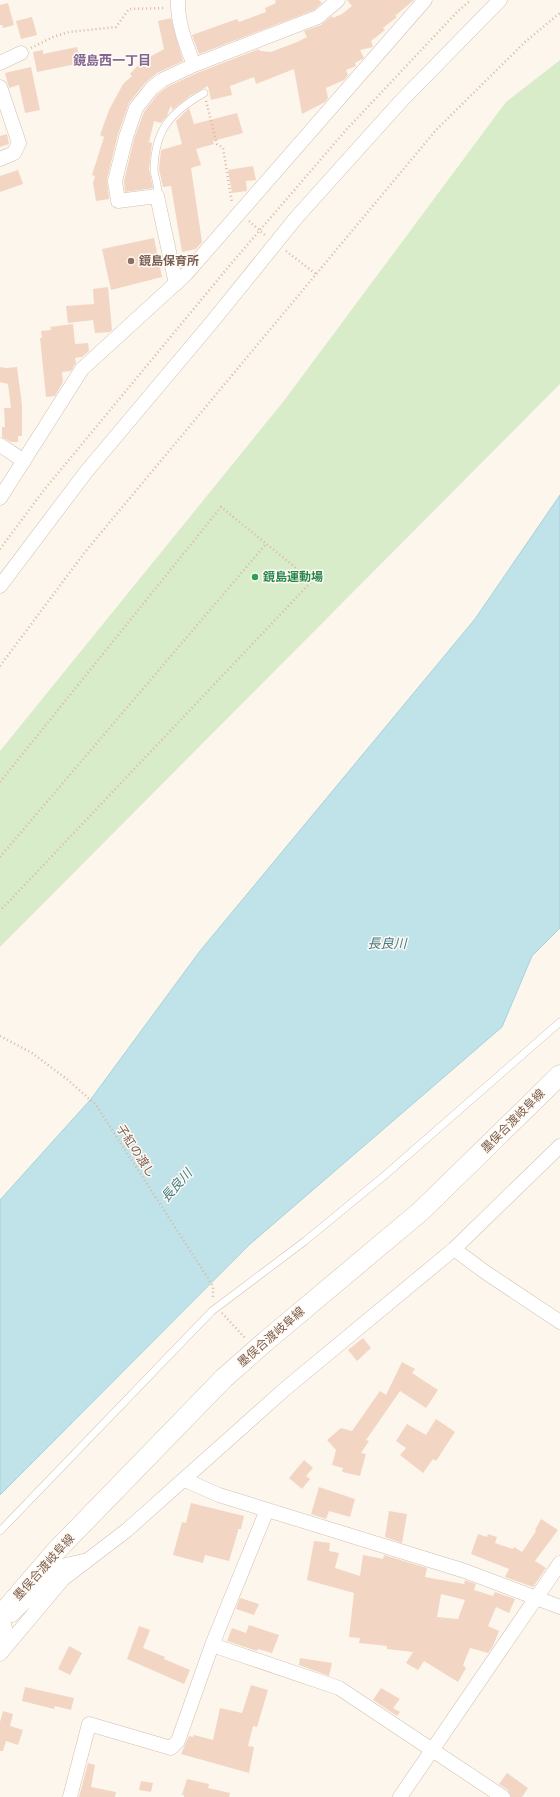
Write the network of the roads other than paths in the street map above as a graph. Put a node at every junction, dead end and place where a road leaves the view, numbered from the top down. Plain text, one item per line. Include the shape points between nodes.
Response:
1 (338, 0) edge
2 (425, 0) edge
3 (500, 0) edge
4 (178, 4) edge
5 (21, 53) road end
6 (0, 63) edge
7 (194, 65) junction
8 (0, 88) edge
9 (204, 94) road end
10 (0, 159) edge
11 (157, 196) junction
12 (176, 284) junction
13 (0, 445) edge
14 (24, 461) junction
15 (0, 498) edge
16 (0, 586) edge
17 (560, 1022) edge
18 (560, 1075) edge
19 (560, 1146) edge
20 (454, 1249) junction
21 (560, 1322) edge
22 (185, 1480) junction
23 (267, 1510) junction
24 (0, 1531) edge
25 (89, 1559) junction
26 (560, 1562) edge
27 (535, 1599) junction
28 (560, 1607) edge
29 (0, 1618) edge
30 (0, 1633) edge
31 (212, 1645) junction
32 (0, 1654) edge
33 (432, 1749) junction
34 (70, 1797) edge
35 (400, 1797) edge
36 (503, 1797) edge

1 - 7 street via 318,17
2 - 12 street
3 - 16 street via 402,100 296,218 86,472
4 - 7 street
5 - 6 street
7 - 11 street via 162,80 152,88 136,108 126,137 115,181 118,201
8 - 10 street via 19,143 14,153
9 - 11 lane via 184,105 169,119 161,134 154,170
11 - 12 street
12 - 14 street via 82,369
13 - 14 street
14 - 15 street
17 - 24 lane via 384,1176 311,1236 212,1311
18 - 29 main road, 墨俣合渡岐阜線 via 421,1211 224,1378 56,1551
19 - 20 street
20 - 21 street
20 - 22 street via 284,1389
22 - 23 street via 219,1495
22 - 25 street
23 - 27 street via 465,1571
23 - 31 street
25 - 29 street via 62,1566 8,1619
25 - 32 street via 63,1579
26 - 27 street
27 - 28 street
27 - 33 street
29 - 30 main road
31 - 33 street via 339,1688
31 - 34 street via 178,1741 170,1748 89,1724
33 - 35 street
33 - 36 street

